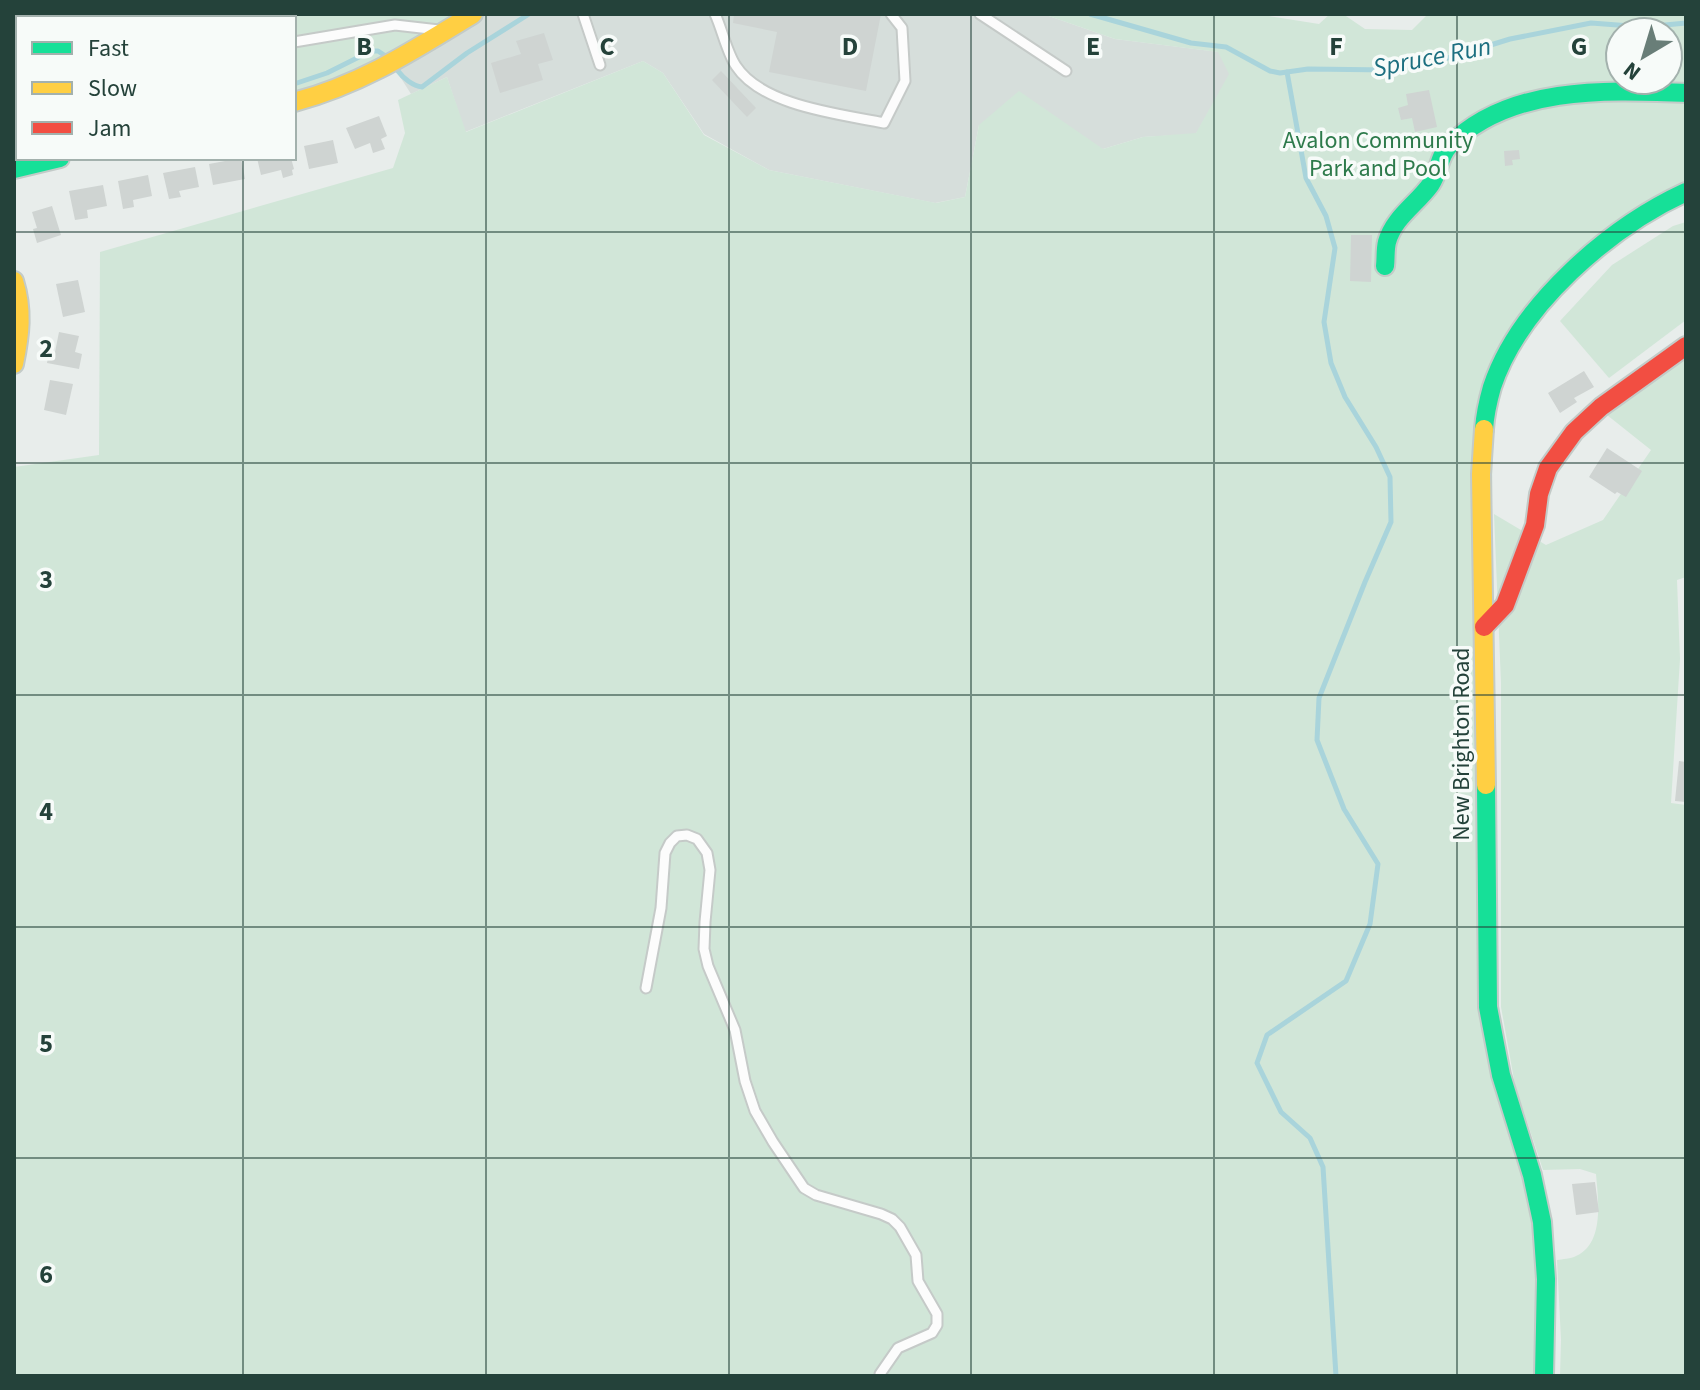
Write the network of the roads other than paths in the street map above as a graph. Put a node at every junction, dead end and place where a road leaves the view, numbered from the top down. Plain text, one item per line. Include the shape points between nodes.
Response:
1 (473, 14) edge
2 (583, 14) edge
3 (715, 14) edge
4 (891, 14) edge
5 (980, 14) edge
6 (446, 31) junction
7 (296, 42) edge
8 (600, 65) dead end
9 (1066, 71) dead end
10 (1686, 93) edge
11 (296, 101) edge
12 (52, 160) edge
13 (14, 169) edge
14 (1686, 192) edge
15 (1385, 266) dead end
16 (14, 281) edge
17 (1686, 346) edge
18 (14, 364) edge
19 (1484, 627) junction
20 (646, 988) dead end
21 (880, 1374) edge
22 (1544, 1376) edge

1 - 6 street
2 - 8 lane
3 - 4 lane via 736,66 760,90 800,106 884,123 905,81 902,28
5 - 9 lane
6 - 7 lane via 395,25
6 - 11 street via 392,64
10 - 15 street via 1633,90 1552,97 1468,129 1447,149 1431,183 1393,228
12 - 13 street
14 - 19 street, New Brighton Road via 1649,209 1571,273 1513,343 1493,383 1483,448
16 - 18 street via 22,322
17 - 19 street via 1601,407 1548,468 1535,525 1505,605
19 - 22 street, New Brighton Road via 1488,1007 1542,1219
20 - 21 lane via 665,853 677,836 687,835 707,853 704,949 735,1030 755,1111 804,1188 892,1219 916,1255 918,1281 937,1314 937,1325 932,1333 898,1348

